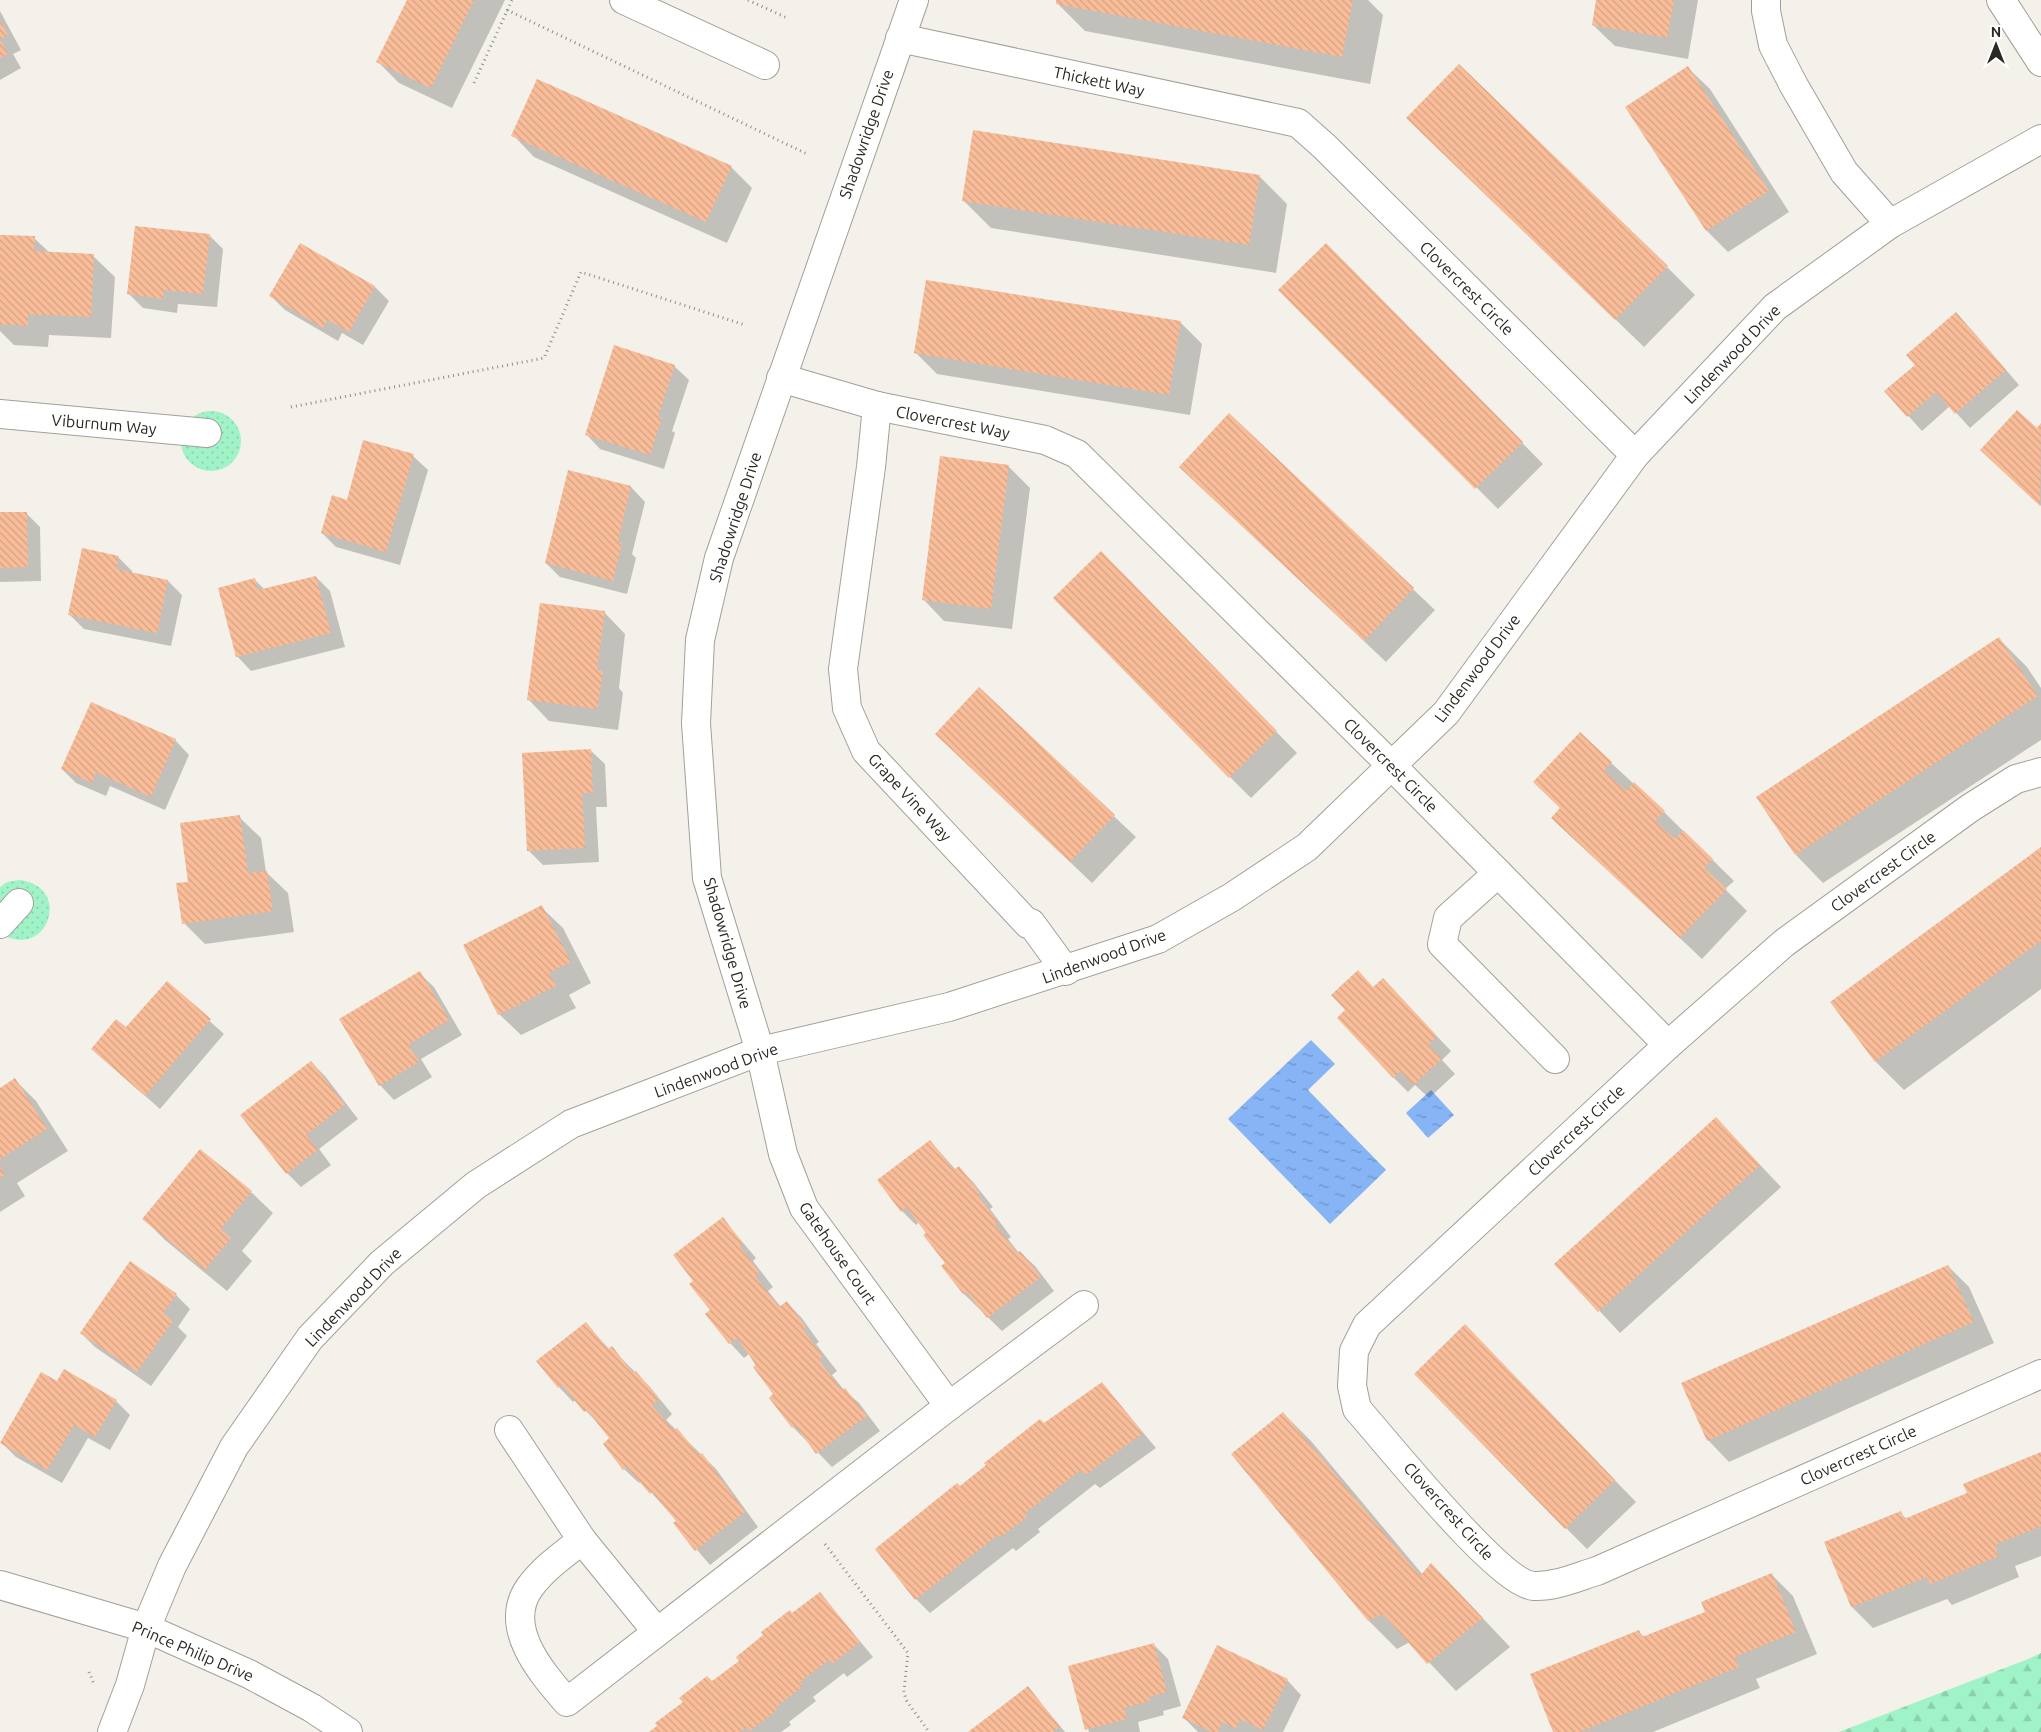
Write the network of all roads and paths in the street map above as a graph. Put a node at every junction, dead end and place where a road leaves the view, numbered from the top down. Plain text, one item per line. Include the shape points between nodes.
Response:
1 (512, 0) edge
2 (624, 0) edge
3 (748, 0) edge
4 (914, 0) edge
5 (1766, 0) edge
6 (2001, 0) edge
7 (507, 10) junction
8 (787, 18) dead end
9 (900, 38) junction
10 (2041, 62) edge
11 (765, 65) dead end
12 (474, 83) dead end
13 (1298, 123) joint
14 (2041, 139) edge
15 (807, 154) dead end
16 (1890, 224) junction
17 (745, 325) dead end
18 (781, 378) junction
19 (876, 406) junction
20 (290, 407) dead end
21 (0, 414) edge
22 (207, 433) dead end
23 (1635, 455) junction
24 (1112, 489) joint
25 (1393, 767) junction
26 (2041, 772) edge
27 (1498, 872) junction
28 (19, 902) dead end
29 (0, 924) edge
30 (1066, 971) junction
31 (1668, 1045) junction
32 (760, 1051) junction
33 (1555, 1059) dead end
34 (1084, 1305) dead end
35 (2041, 1374) edge
36 (950, 1406) junction
37 (509, 1430) dead end
38 (806, 1518) junction
39 (582, 1540) junction
40 (0, 1585) edge
41 (146, 1628) junction
42 (657, 1632) junction
43 (112, 1732) edge
44 (348, 1732) edge
45 (929, 1732) edge

1 - 7 path
2 - 11 street
3 - 8 path
4 - 9 street, Shadowridge Drive
5 - 16 street via 1773,45 1792,84 1844,172
6 - 10 street
7 - 12 path
7 - 15 path
9 - 13 street, Thickett Way
9 - 18 street, Shadowridge Drive
13 - 23 street, Clovercrest Circle
14 - 16 street, Lindenwood Drive
16 - 23 street, Lindenwood Drive via 1775,307
17 - 20 path via 581,272 544,358
18 - 19 street, Clovercrest Way
18 - 32 street, Shadowridge Drive via 719,558 700,640 696,723 707,878
19 - 24 street, Clovercrest Way via 1045,440 1076,454
19 - 30 street, Grape Vine Way via 871,467 843,669 847,708 866,751 1028,924 1031,923
21 - 22 street, Viburnum Way
23 - 25 street, Lindenwood Drive via 1446,713
24 - 25 street, Clovercrest Circle
25 - 27 street, Clovercrest Circle
25 - 30 street, Lindenwood Drive via 1307,847 1232,897 1158,940
26 - 31 street, Clovercrest Circle via 2016,780 1970,808 1792,937
27 - 31 street, Clovercrest Circle
27 - 33 street via 1448,918 1442,944
28 - 29 street
30 - 32 street, Lindenwood Drive via 950,1007
31 - 35 street, Clovercrest Circle via 1367,1325 1354,1351 1352,1386 1357,1409 1481,1550 1511,1576 1532,1586 1561,1582 1597,1571
32 - 36 street, Gatehouse Court via 783,1154 804,1208
32 - 41 street, Lindenwood Drive via 571,1124 476,1185 382,1263 310,1338 234,1448 172,1566
34 - 36 street
36 - 38 street
37 - 39 street
38 - 42 street
38 - 45 path via 905,1648 908,1660 906,1700
39 - 42 street
39 - 42 street via 548,1567 529,1588 519,1610 527,1648 543,1674 567,1702
40 - 41 street, Prince Philip Drive
41 - 43 street, Lindenwood Drive via 130,1685
41 - 44 street, Prince Philip Drive via 249,1674 312,1708

